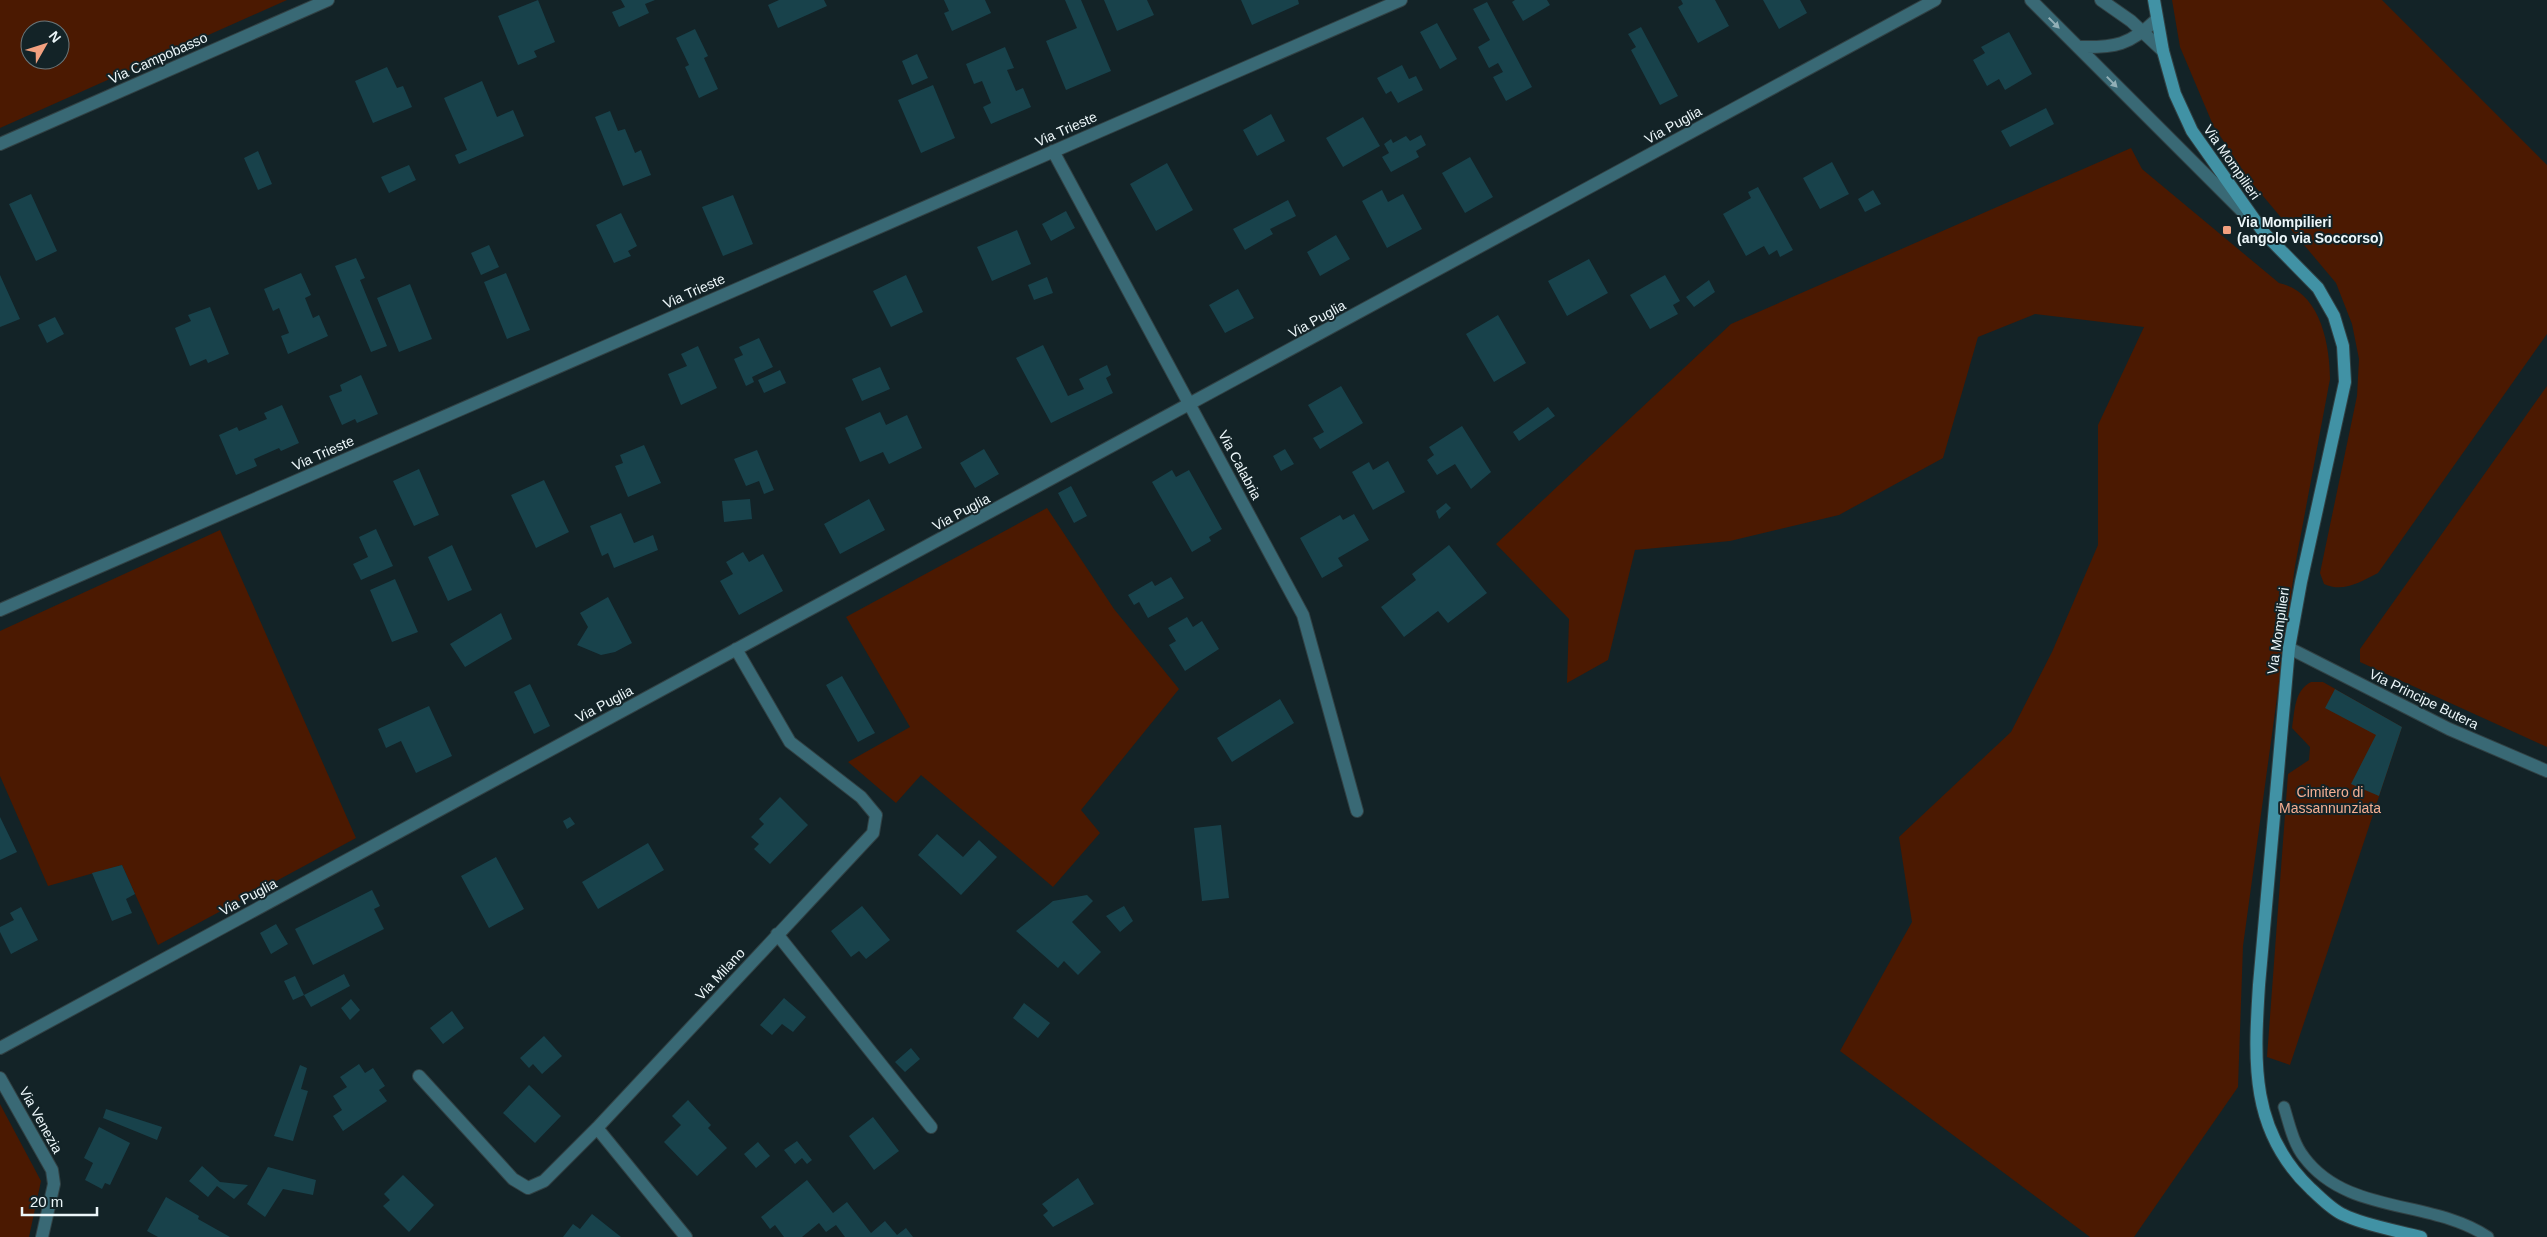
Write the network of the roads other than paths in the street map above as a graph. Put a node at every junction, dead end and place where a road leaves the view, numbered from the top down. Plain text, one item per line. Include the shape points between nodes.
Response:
1 (328, 0) edge
2 (1401, 0) edge
3 (1935, 0) edge
4 (2031, 0) edge
5 (2101, 0) edge
6 (2154, 0) edge
7 (2157, 19) junction
8 (2142, 33) junction
9 (2078, 47) junction
10 (2163, 51) junction
11 (0, 144) edge
12 (1054, 151) junction
13 (2264, 233) junction
14 (1190, 405) junction
15 (0, 610) edge
16 (2289, 648) junction
17 (736, 650) junction
18 (2547, 771) edge
19 (1357, 811) dead end
20 (777, 934) junction
21 (0, 1048) edge
22 (419, 1076) dead end
23 (0, 1078) edge
24 (2284, 1107) dead end
25 (930, 1127) dead end
26 (597, 1128) junction
27 (45, 1236) edge
28 (686, 1237) edge
29 (2421, 1237) edge
30 (2488, 1237) edge

1 - 11 street, Via Campobasso
2 - 12 street, Via Trieste
3 - 14 street, Via Puglia
4 -> 9 street
5 - 8 street
6 - 7 street, Via Mompilieri
7 - 8 street
7 - 10 street, Via Mompilieri
8 - 9 street via 2126,43 2106,48
8 - 10 street
9 -> 13 street
10 - 13 street, Via Mompilieri via 2175,94 2192,130
12 - 14 street, Via Calabria
12 - 15 street, Via Trieste
13 - 16 street, Via Mompilieri via 2318,288 2334,316 2344,346 2345,382
14 - 17 street, Via Puglia
14 - 19 street, Via Calabria via 1304,615
16 - 18 street, Via Principe Butera via 2449,729
16 - 29 street, Via Mompilieri via 2258,985 2255,1039 2259,1098 2268,1128 2284,1156 2322,1200 2344,1215
17 - 20 street, Via Milano via 790,742 861,797 876,815 873,832
17 - 21 street, Via Puglia
20 - 25 street
20 - 26 street, Via Milano
22 - 26 street, Via Milano via 513,1179 528,1188 544,1181
23 - 27 street, Via Venezia via 52,1170 54,1184
24 - 30 lane via 2303,1156 2341,1189 2455,1219
26 - 28 street

